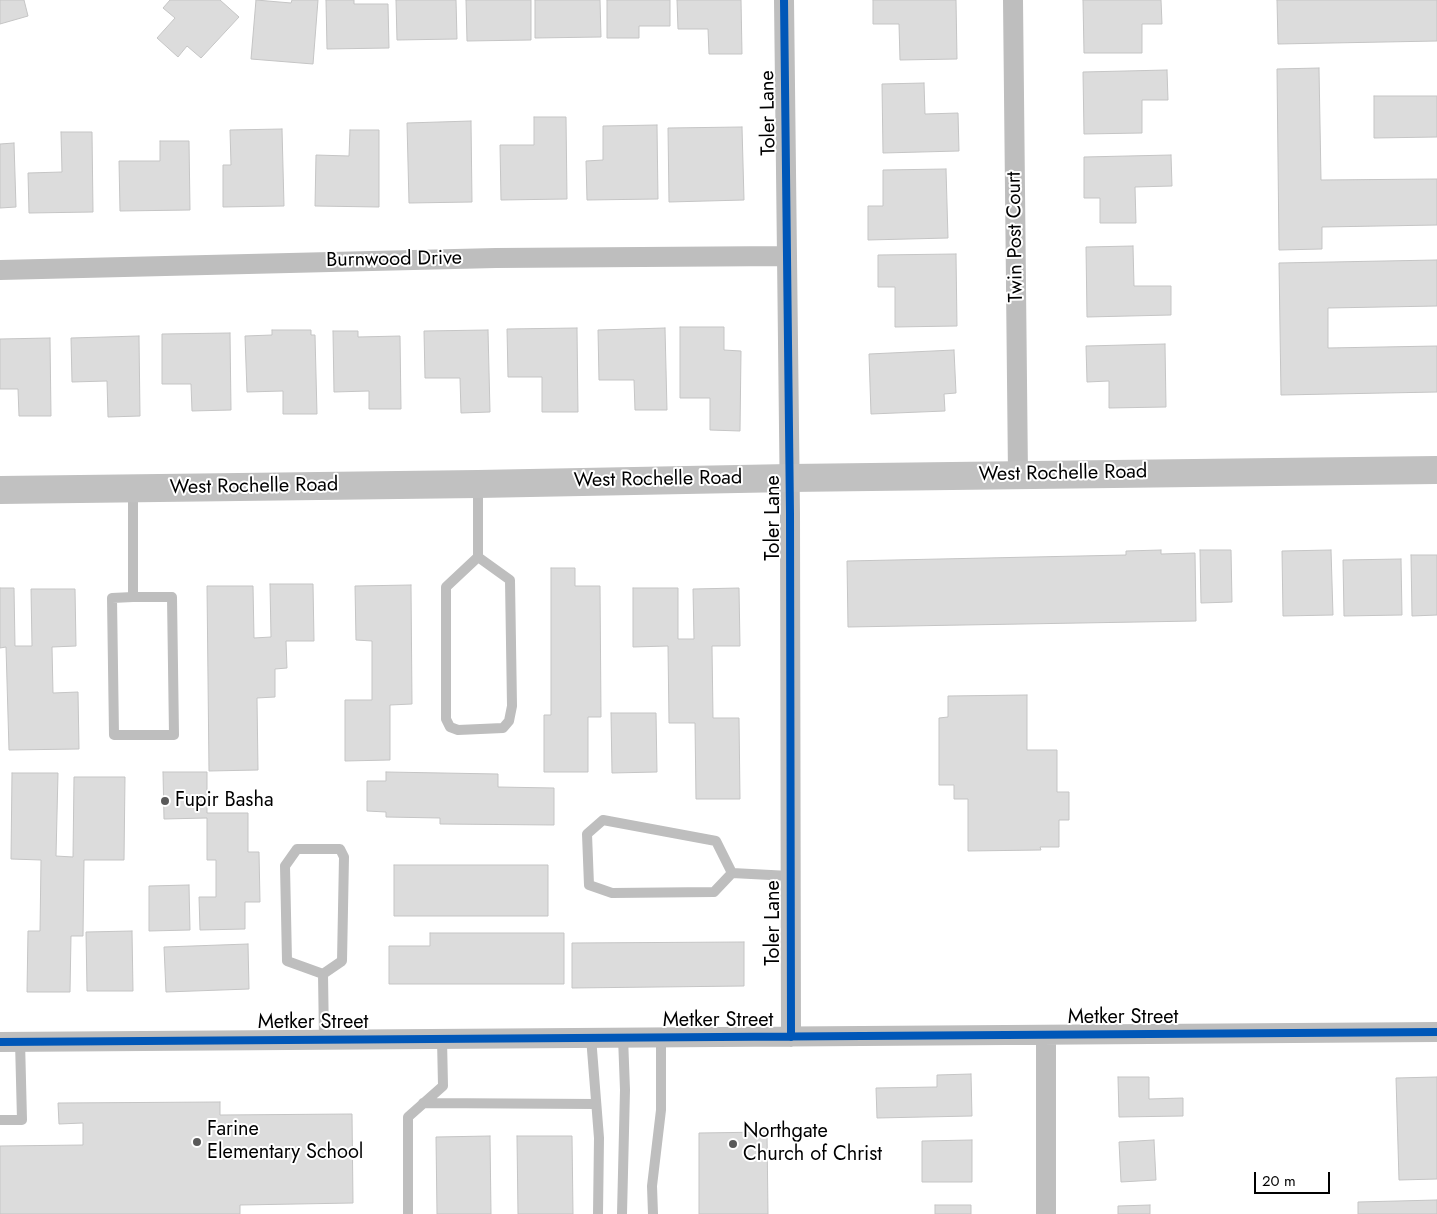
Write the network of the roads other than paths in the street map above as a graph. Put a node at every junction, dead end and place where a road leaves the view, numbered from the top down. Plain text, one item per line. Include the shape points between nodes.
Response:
1 (784, 0) edge
2 (1014, 0) edge
3 (787, 256) junction
4 (0, 270) edge
5 (1437, 470) edge
6 (1018, 475) junction
7 (790, 478) junction
8 (478, 484) junction
9 (133, 488) junction
10 (0, 490) edge
11 (478, 557) junction
12 (134, 598) junction
13 (732, 873) junction
14 (790, 876) junction
15 (323, 974) junction
16 (1437, 1032) edge
17 (1046, 1035) junction
18 (791, 1036) junction
19 (623, 1037) junction
20 (661, 1037) junction
21 (591, 1038) junction
22 (442, 1039) junction
23 (324, 1040) junction
24 (0, 1042) edge
25 (20, 1042) junction
26 (423, 1103) junction
27 (596, 1104) junction
28 (0, 1120) edge
29 (408, 1214) edge
30 (598, 1214) edge
31 (622, 1214) edge
32 (653, 1214) edge
33 (1046, 1214) edge

1 - 3 street, Toler Lane
2 - 6 street, Twin Post Court
3 - 4 street, Burnwood Drive via 496,258
3 - 7 street, Toler Lane
5 - 6 main road, West Rochelle Road
6 - 7 main road, West Rochelle Road
7 - 8 main road, West Rochelle Road
7 - 14 street, Toler Lane
8 - 9 main road, West Rochelle Road
8 - 11 lane
9 - 10 main road, West Rochelle Road
9 - 12 lane
11 - 11 lane via 446,587 446,719 450,727 458,730 503,728 509,721 512,706 510,580
12 - 12 lane via 112,598 114,735 174,735 172,597
13 - 13 lane via 714,892 612,893 589,885 587,834 603,820 716,841
13 - 14 lane
14 - 18 street, Toler Lane
15 - 15 lane via 342,961 344,857 340,848 297,849 285,866 286,962
15 - 23 lane
16 - 17 street, Metker Street
17 - 18 street, Metker Street
17 - 33 street
18 - 20 street, Metker Street
19 - 20 street, Metker Street
19 - 21 street, Metker Street
19 - 31 lane
20 - 32 lane via 661,1110 652,1186
21 - 22 street, Metker Street
21 - 27 lane
22 - 23 street, Metker Street
22 - 26 lane via 442,1086
23 - 25 street, Metker Street
24 - 25 street, Metker Street
25 - 28 lane via 22,1120
26 - 27 lane
26 - 29 lane via 408,1117
27 - 30 lane

